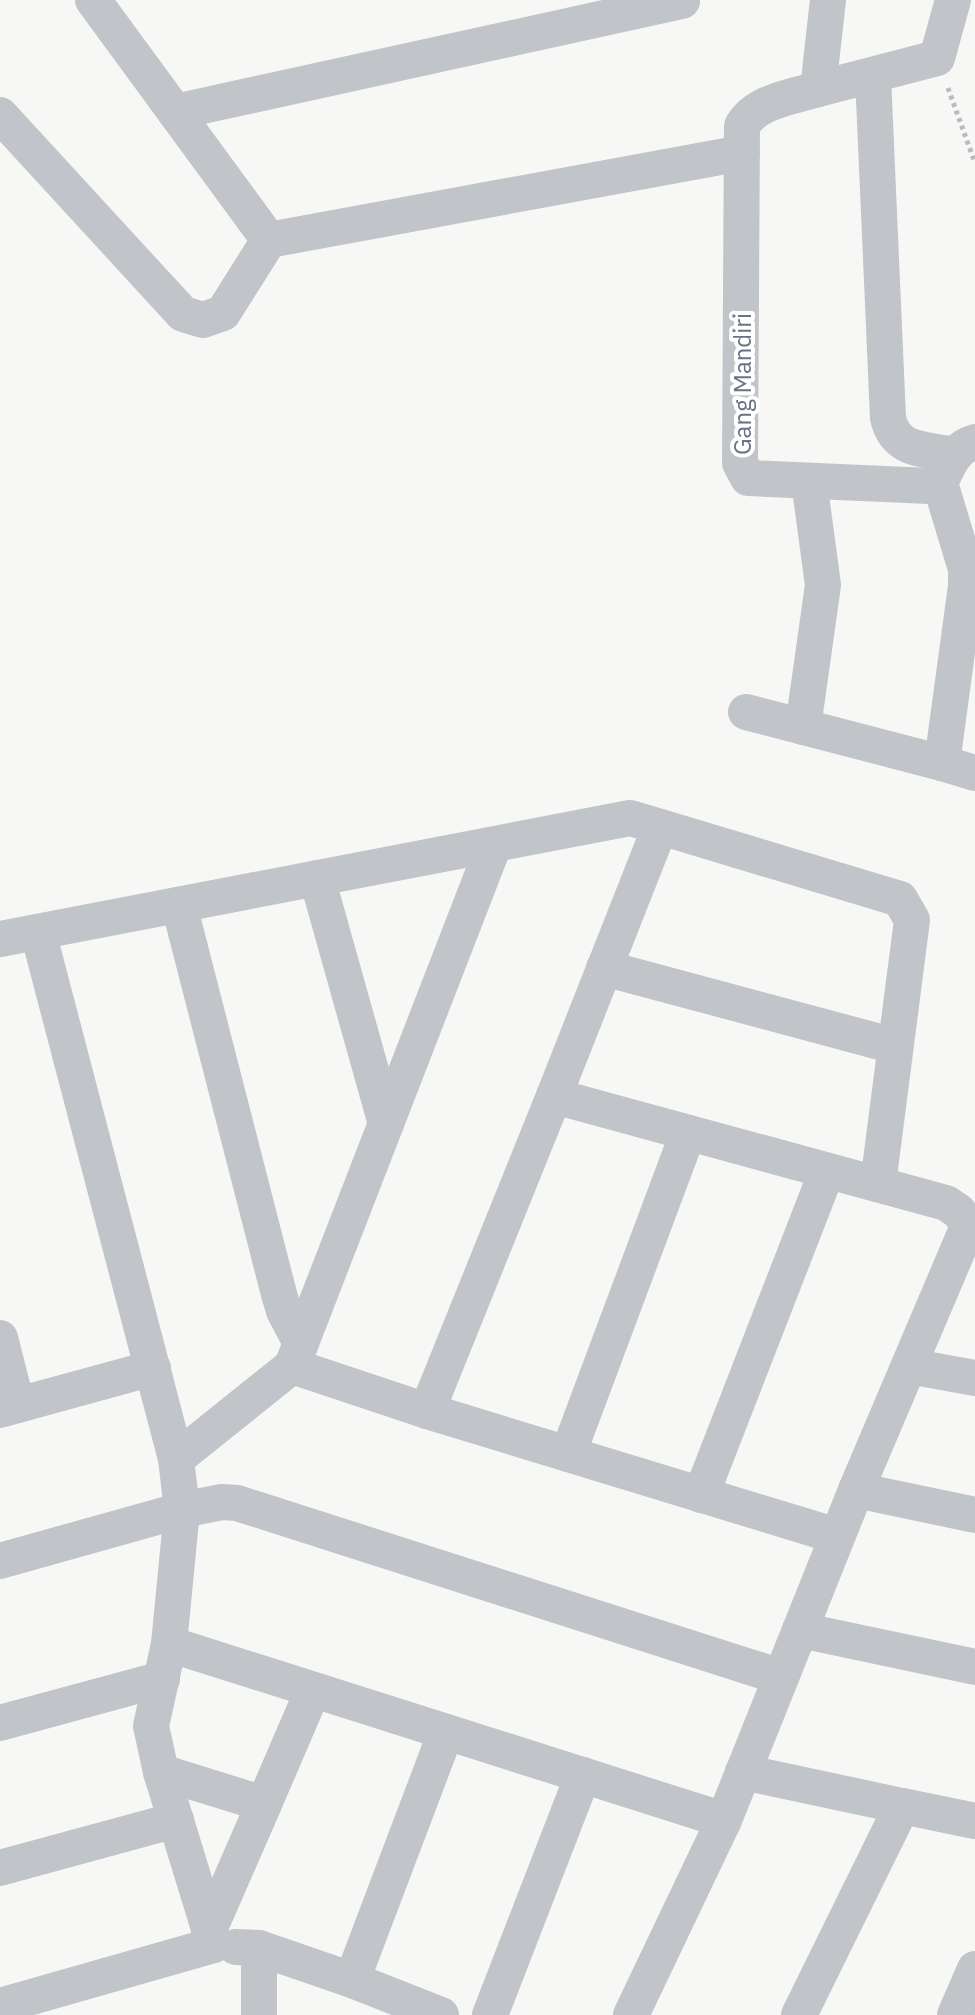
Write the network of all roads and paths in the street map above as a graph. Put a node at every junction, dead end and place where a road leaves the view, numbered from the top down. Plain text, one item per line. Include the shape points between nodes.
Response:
1 (93, 0) edge
2 (828, 0) edge
3 (953, 0) edge
4 (682, 1) edge
5 (937, 58) junction
6 (873, 76) junction
7 (818, 89) junction
8 (175, 112) junction
9 (0, 115) edge
10 (742, 153) junction
11 (975, 163) edge
12 (269, 240) junction
13 (956, 460) edge
14 (809, 481) junction
15 (746, 712) dead end
16 (803, 727) junction
17 (958, 768) edge
18 (660, 827) junction
19 (494, 845) junction
20 (317, 878) junction
21 (179, 905) junction
22 (38, 932) junction
23 (0, 939) edge
24 (604, 968) junction
25 (895, 1046) junction
26 (554, 1096) junction
27 (386, 1124) junction
28 (688, 1133) junction
29 (827, 1171) junction
30 (878, 1184) junction
31 (972, 1225) edge
32 (0, 1338) edge
33 (297, 1355) junction
34 (909, 1366) junction
35 (153, 1368) junction
36 (975, 1378) edge
37 (9, 1408) edge
38 (427, 1411) junction
39 (568, 1454) junction
40 (176, 1459) junction
41 (856, 1490) junction
42 (701, 1495) junction
43 (182, 1510) junction
44 (975, 1515) edge
45 (837, 1536) junction
46 (0, 1561) edge
47 (800, 1630) junction
48 (169, 1644) junction
49 (975, 1667) edge
50 (781, 1677) junction
51 (162, 1679) junction
52 (313, 1690) junction
53 (0, 1723) edge
54 (446, 1732) junction
55 (161, 1772) junction
56 (743, 1772) junction
57 (583, 1775) junction
58 (264, 1804) junction
59 (902, 1806) junction
60 (176, 1820) junction
61 (724, 1820) junction
62 (975, 1821) edge
63 (0, 1868) edge
64 (212, 1938) junction
65 (259, 1948) junction
66 (975, 1969) edge
67 (352, 1980) junction
68 (0, 2006) edge
69 (259, 2015) edge
70 (441, 2015) edge
71 (490, 2015) edge
72 (631, 2015) edge
73 (799, 2015) edge
74 (955, 2015) edge

1 - 8 street
2 - 7 street
3 - 5 street
4 - 8 street
5 - 6 street, Gang Mandiri
5 - 11 path
6 - 7 street, Gang Mandiri
6 - 13 street via 888,418 892,434 902,444
7 - 10 street, Gang Mandiri via 748,115 742,126
8 - 12 street
9 - 12 street via 183,314 203,320 223,313
10 - 12 street
10 - 14 street, Gang Mandiri via 740,463 748,478
13 - 14 street, Gang Mandiri via 930,486
13 - 17 street via 966,569
14 - 16 street via 823,585
15 - 16 street
16 - 17 street
18 - 19 street via 630,818
18 - 24 street
18 - 25 street via 900,899 912,920
19 - 20 street
19 - 27 street
20 - 21 street
20 - 27 street
21 - 22 street
21 - 33 street
22 - 23 street
22 - 35 street
24 - 25 street
24 - 26 street
25 - 30 street
26 - 28 street
26 - 38 street
27 - 33 street
28 - 29 street
28 - 39 street
29 - 30 street
29 - 42 street
30 - 31 street via 946,1203
31 - 34 street
32 - 37 street
33 - 38 street
33 - 40 street
34 - 36 street
34 - 41 street
35 - 37 street
35 - 40 street
38 - 39 street
39 - 42 street
40 - 43 street
41 - 44 street
41 - 45 street
42 - 45 street
43 - 46 street
43 - 48 street
43 - 50 street via 237,1503
45 - 47 street
47 - 49 street
47 - 50 street
48 - 51 street
48 - 52 street
50 - 56 street
51 - 53 street
51 - 55 street via 151,1726
52 - 54 street
52 - 58 street
54 - 57 street
54 - 67 street
55 - 58 street
55 - 60 street
56 - 59 street
56 - 61 street
57 - 61 street
57 - 71 street
58 - 64 street
59 - 62 street
59 - 73 street
60 - 63 street
60 - 64 street
61 - 72 street
64 - 65 street
64 - 68 street
65 - 67 street
65 - 69 street
66 - 74 street
67 - 70 street

